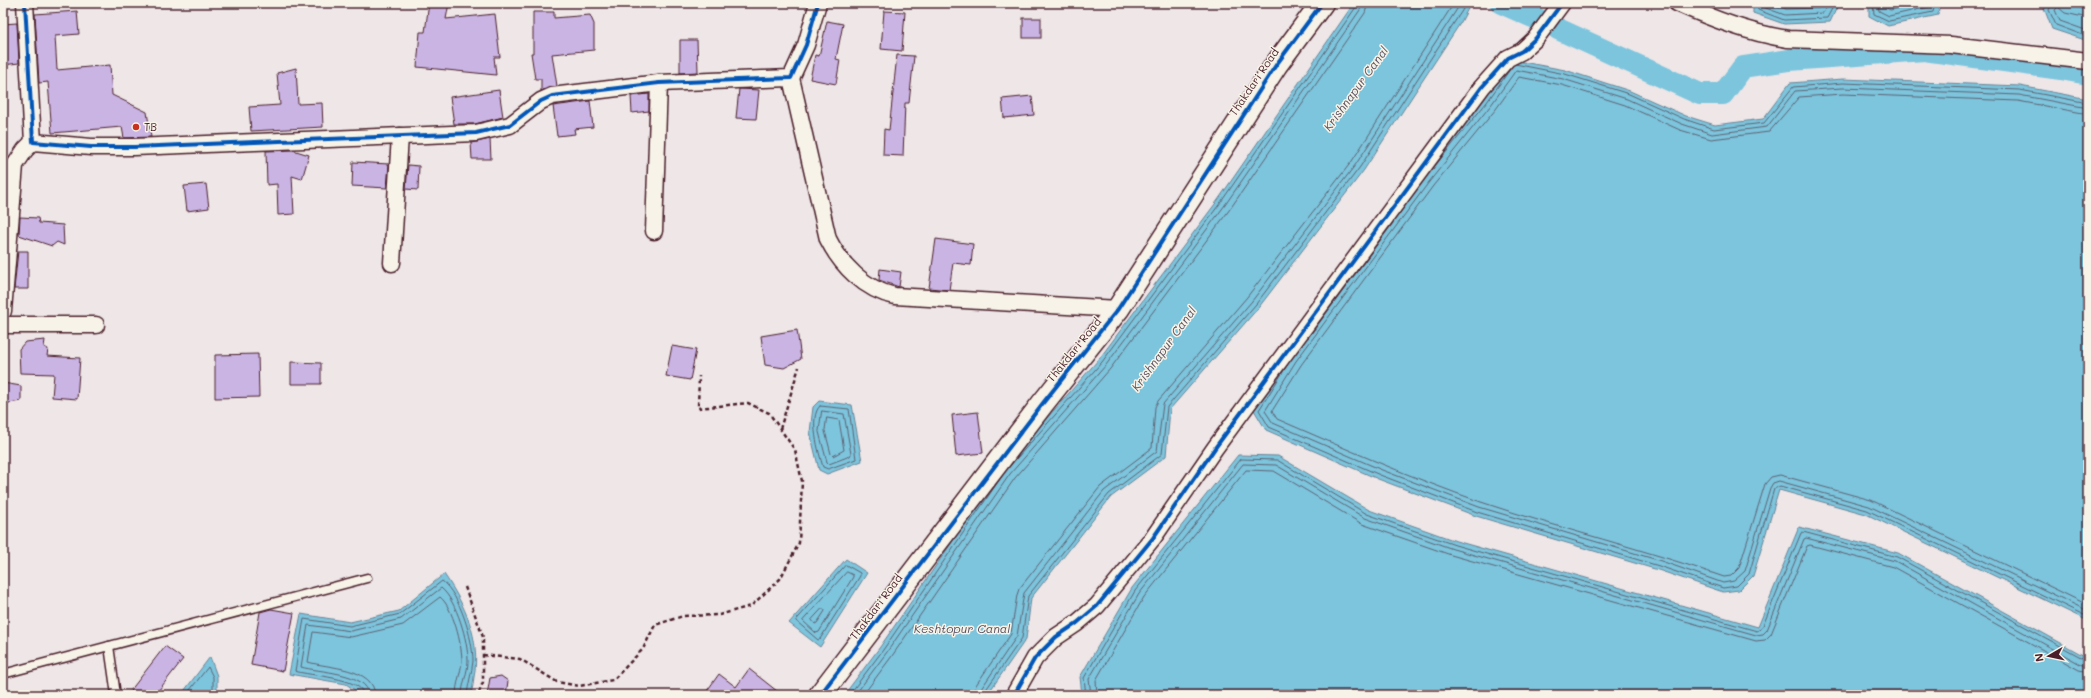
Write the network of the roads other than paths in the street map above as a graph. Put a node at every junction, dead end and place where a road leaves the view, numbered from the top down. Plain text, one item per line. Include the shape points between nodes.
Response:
1 (25, 3) edge
2 (818, 3) edge
3 (1322, 3) edge
4 (1562, 3) edge
5 (1677, 3) edge
6 (2088, 61) edge
7 (791, 78) junction
8 (659, 83) junction
9 (400, 136) junction
10 (33, 142) junction
11 (654, 231) dead end
12 (392, 263) dead end
13 (1118, 309) junction
14 (3, 311) edge
15 (3, 325) edge
16 (96, 325) dead end
17 (367, 578) dead end
18 (109, 646) junction
19 (3, 674) edge
20 (116, 695) edge
21 (820, 695) edge
22 (1014, 695) edge

1 - 10 street
2 - 7 street via 806,45
3 - 13 street, Thakdari Road via 1276,65
4 - 22 street via 1536,38 1522,51 1508,58 1482,87 1135,560 1097,606 1056,637 1035,658
5 - 6 street via 1763,36 1951,45
7 - 8 street
7 - 13 street via 828,239 836,254 869,287 882,294 895,296
8 - 9 street via 552,96 541,101 510,126 502,128 457,134
8 - 11 street
9 - 10 street via 134,147 91,147
9 - 12 street
10 - 14 street via 15,165
13 - 21 street, Thakdari Road
15 - 16 street
17 - 18 lane
18 - 19 lane
18 - 20 lane

